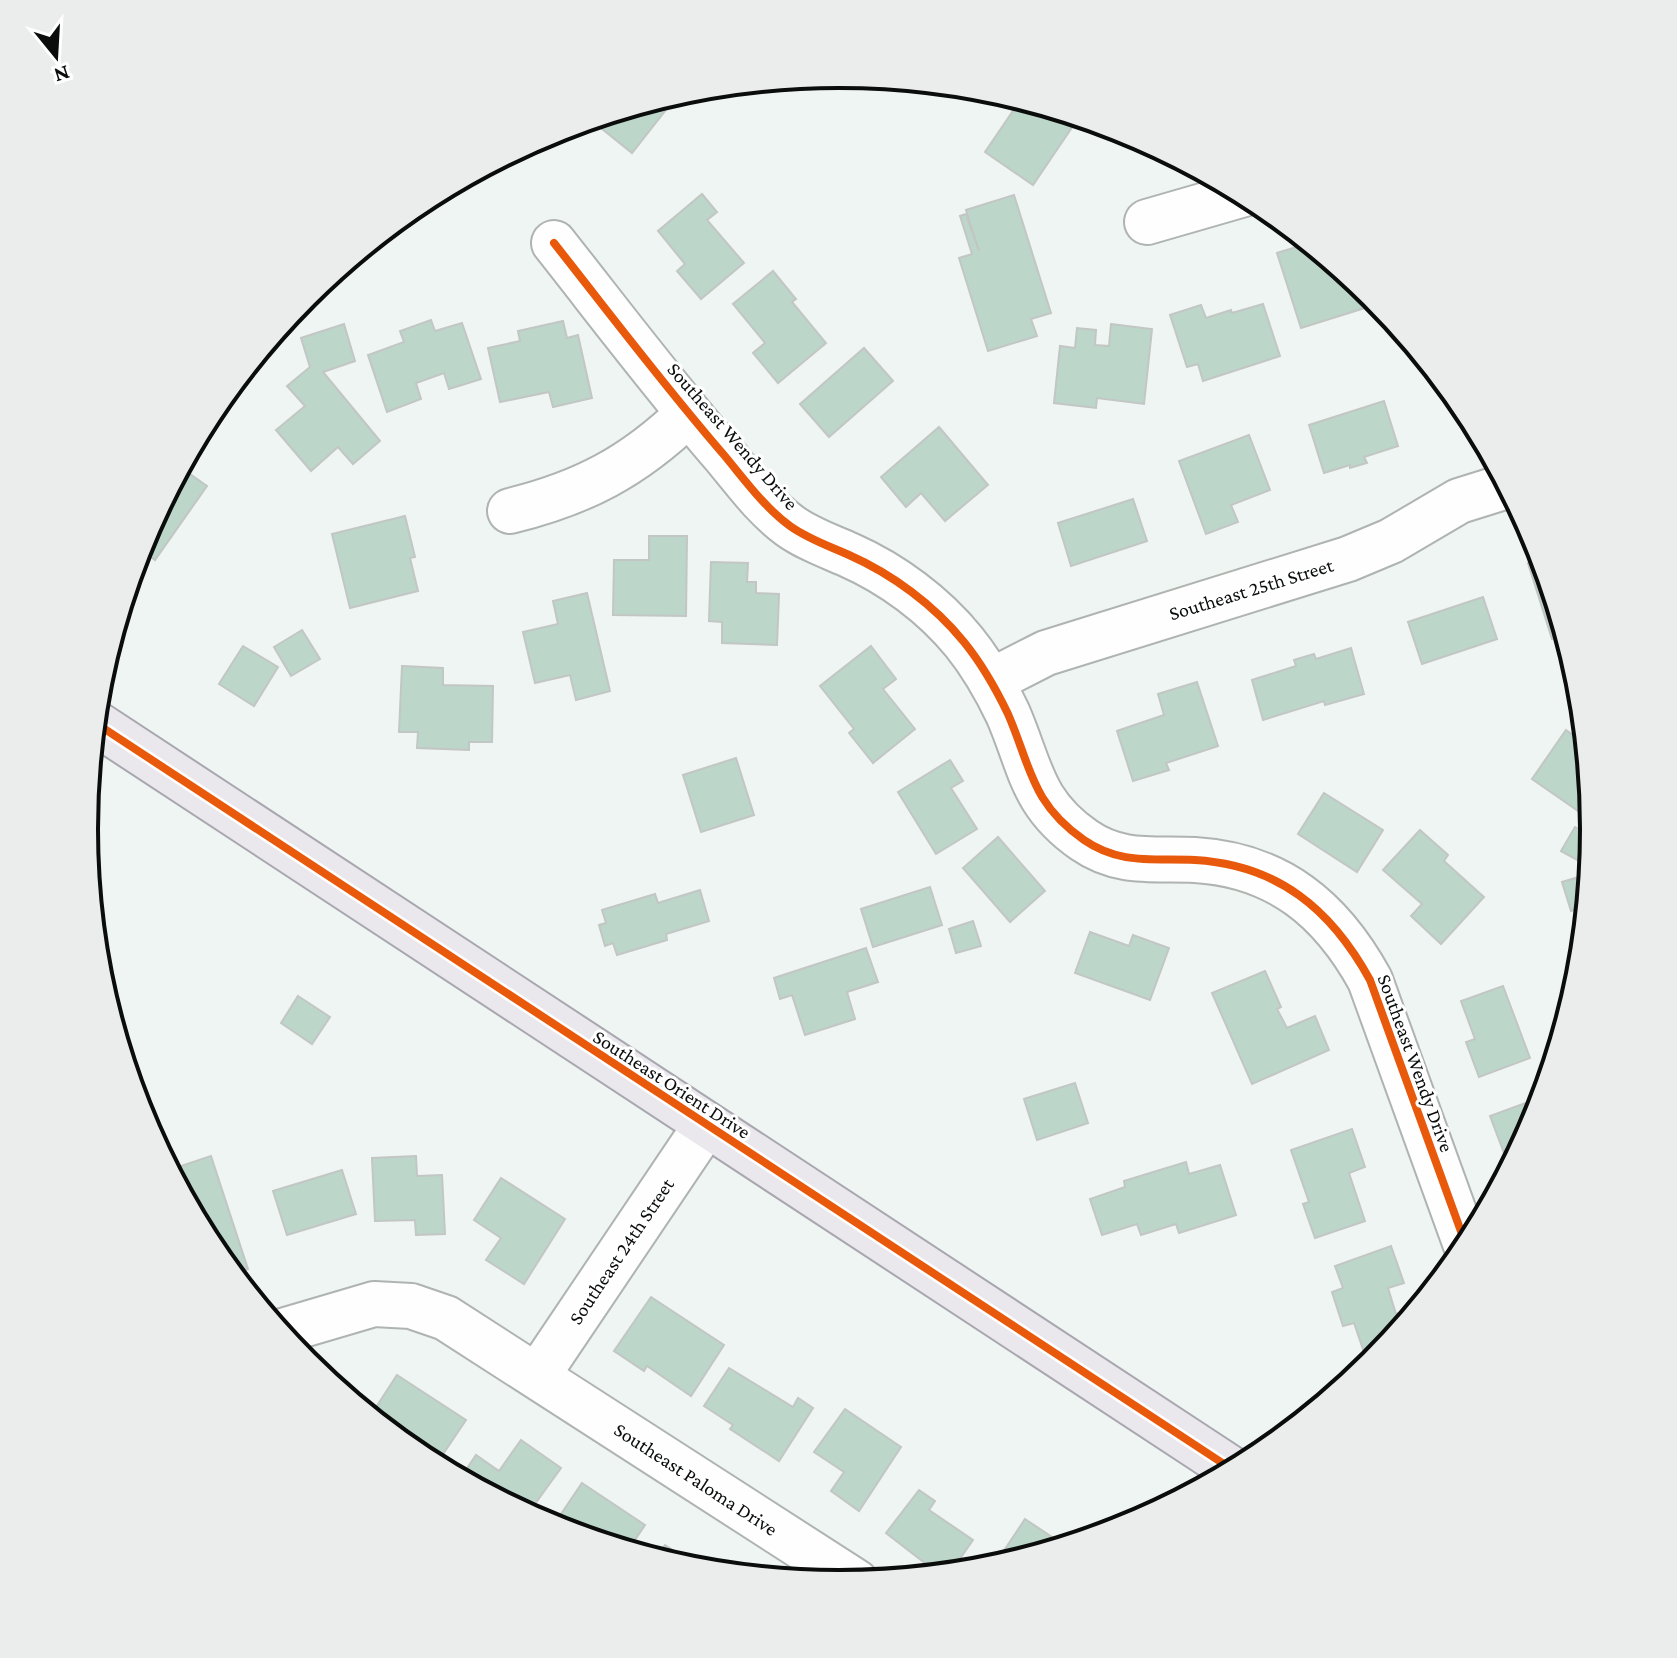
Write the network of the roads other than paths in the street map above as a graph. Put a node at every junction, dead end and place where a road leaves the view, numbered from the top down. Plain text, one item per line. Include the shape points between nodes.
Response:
1 (1228, 199) edge
2 (1147, 222) dead end
3 (554, 243) dead end
4 (688, 414) junction
5 (1497, 489) edge
6 (510, 511) dead end
7 (991, 681) junction
8 (105, 729) edge
9 (706, 1125) junction
10 (1461, 1231) edge
11 (291, 1328) edge
12 (537, 1376) junction
13 (1222, 1463) edge
14 (837, 1570) edge

1 - 2 street
3 - 4 street, Southeast Wendy Drive
4 - 6 street via 625,467 550,501
4 - 7 street, Southeast Wendy Drive via 789,526 913,593 964,642
5 - 7 street, Southeast 25th Street via 1459,501 1348,559 1046,653
7 - 10 street, Southeast Wendy Drive via 1035,788 1057,818 1086,841 1120,856 1231,865 1267,877 1299,895 1336,928 1370,980
8 - 9 main road, Southeast Orient Drive
9 - 12 street, Southeast 24th Street
9 - 13 main road, Southeast Orient Drive
11 - 12 street, Southeast Paloma Drive via 374,1304 411,1306 446,1318
12 - 14 street, Southeast Paloma Drive

